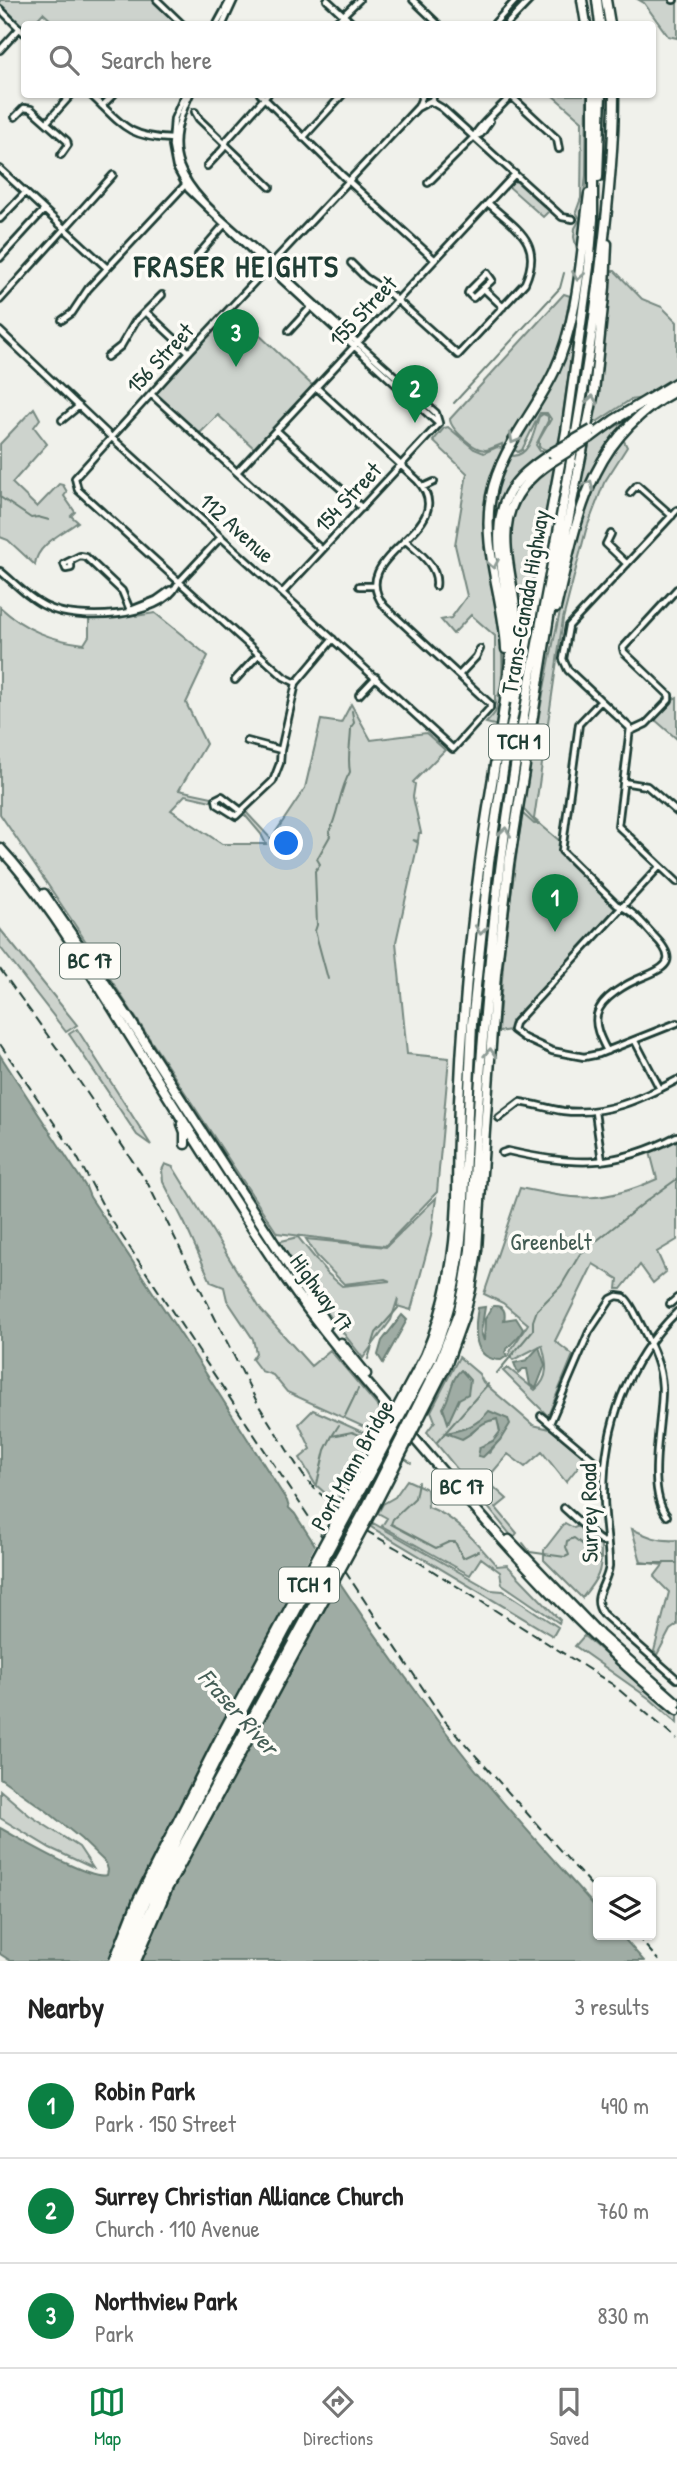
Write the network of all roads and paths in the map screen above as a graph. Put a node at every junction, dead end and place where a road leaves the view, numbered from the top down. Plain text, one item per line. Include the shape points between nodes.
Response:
1 (157, 0) edge
2 (232, 0) edge
3 (327, 0) edge
4 (359, 0) edge
5 (413, 0) edge
6 (516, 0) edge
7 (530, 0) edge
8 (582, 0) edge
9 (594, 0) edge
10 (606, 0) edge
11 (0, 9) edge
12 (344, 16) junction
13 (177, 21) edge
14 (222, 21) edge
15 (338, 21) edge
16 (350, 21) edge
17 (435, 21) edge
18 (497, 21) edge
19 (510, 21) edge
20 (586, 21) edge
21 (598, 21) edge
22 (610, 21) edge
23 (21, 30) edge
24 (21, 32) edge
25 (0, 50) edge
26 (69, 98) edge
27 (94, 98) edge
28 (110, 98) edge
29 (185, 98) edge
30 (262, 98) edge
31 (266, 98) edge
32 (339, 98) edge
33 (421, 98) edge
34 (424, 98) edge
35 (431, 98) edge
36 (436, 98) edge
37 (509, 98) edge
38 (515, 98) edge
39 (593, 98) edge
40 (603, 98) edge
41 (603, 98) edge
42 (614, 98) edge
43 (428, 101) junction
44 (102, 106) junction
45 (417, 108) junction
46 (442, 108) junction
47 (195, 112) dead end
48 (15, 117) dead end
49 (47, 123) junction
50 (474, 136) junction
51 (303, 138) junction
52 (174, 139) junction
53 (225, 143) junction
54 (559, 149) dead end
55 (61, 155) dead end
56 (594, 160) junction
57 (207, 166) dead end
58 (0, 169) edge
59 (514, 174) junction
60 (113, 175) dead end
61 (349, 182) junction
62 (428, 183) dead end
63 (187, 184) junction
64 (270, 187) dead end
65 (25, 192) junction
66 (609, 196) junction
67 (487, 203) junction
68 (44, 210) junction
69 (0, 219) edge
70 (573, 219) dead end
71 (593, 219) junction
72 (224, 225) junction
73 (606, 227) junction
74 (65, 230) junction
75 (245, 239) junction
76 (198, 255) dead end
77 (0, 258) edge
78 (435, 260) junction
79 (351, 263) dead end
80 (270, 266) junction
81 (107, 268) junction
82 (483, 288) junction
83 (162, 295) dead end
84 (0, 300) edge
85 (397, 300) junction
86 (313, 305) junction
87 (503, 307) junction
88 (146, 312) junction
89 (62, 320) dead end
90 (0, 331) edge
91 (289, 331) dead end
92 (356, 344) junction
93 (189, 352) junction
94 (107, 357) dead end
95 (677, 382) edge
96 (316, 387) junction
97 (677, 390) edge
98 (151, 394) junction
99 (79, 406) junction
100 (62, 420) dead end
101 (275, 430) junction
102 (111, 437) junction
103 (552, 457) junction
104 (401, 465) junction
105 (237, 472) junction
106 (434, 482) dead end
107 (423, 487) junction
108 (630, 493) dead end
109 (362, 508) junction
110 (677, 510) edge
111 (672, 516) junction
112 (611, 534) dead end
113 (221, 537) junction
114 (405, 540) junction
115 (322, 550) junction
116 (71, 561) dead end
117 (627, 564) junction
118 (0, 571) edge
119 (178, 583) junction
120 (359, 586) dead end
121 (376, 586) junction
122 (436, 586) dead end
123 (677, 589) edge
124 (282, 593) junction
125 (130, 610) junction
126 (333, 639) junction
127 (480, 649) dead end
128 (259, 654) junction
129 (459, 675) junction
130 (376, 677) junction
131 (235, 680) dead end
132 (296, 683) junction
133 (536, 693) junction
134 (359, 695) dead end
135 (601, 701) junction
136 (504, 706) junction
137 (631, 731) junction
138 (247, 741) dead end
139 (281, 750) junction
140 (504, 765) junction
141 (623, 782) junction
142 (240, 810) junction
143 (677, 812) edge
144 (0, 840) edge
145 (0, 848) edge
146 (660, 866) junction
147 (677, 882) edge
148 (622, 907) junction
149 (126, 1014) junction
150 (677, 1023) edge
151 (635, 1041) junction
152 (607, 1051) junction
153 (150, 1067) junction
154 (677, 1080) edge
155 (660, 1089) junction
156 (595, 1112) junction
157 (499, 1118) dead end
158 (677, 1136) edge
159 (195, 1138) junction
160 (185, 1144) junction
161 (502, 1153) dead end
162 (602, 1161) junction
163 (468, 1200) junction
164 (237, 1203) junction
165 (275, 1247) junction
166 (677, 1298) edge
167 (670, 1304) dead end
168 (677, 1312) edge
169 (650, 1342) junction
170 (541, 1416) dead end
171 (550, 1423) junction
172 (604, 1470) junction
173 (564, 1508) dead end
174 (667, 1516) dead end
175 (607, 1541) junction
176 (677, 1679) edge
177 (677, 1703) edge
178 (677, 1710) edge
179 (114, 1961) edge
180 (121, 1961) edge
181 (129, 1961) edge
182 (136, 1961) edge

1 - 13 street
2 - 14 street
3 - 12 street
4 - 12 street
5 - 17 street
6 - 18 street
7 - 19 street
8 - 20 highway
9 - 21 highway
10 - 22 highway
11 - 23 street
12 - 15 street
12 - 16 street
24 - 25 street
26 - 49 street
27 - 44 street
28 - 44 street
29 - 52 street via 175,116
30 - 53 street
31 - 51 street
32 - 51 street
33 - 45 street, 156 Street
34 - 43 street
35 - 43 street, 156 Street
36 - 46 street
37 - 50 street
38 - 54 street via 557,139
39 - 56 highway, Trans-Canada Highway / TCH 1
40 - 66 highway
41 - 71 highway
42 - 66 highway, Trans-Canada Highway / TCH 1
43 - 45 street, 156 Street
43 - 46 street
44 - 52 street via 138,135
45 - 61 street, 156 Street
46 - 50 street
47 - 53 street
48 - 49 street via 29,108
49 - 55 street via 68,145
50 - 59 street
50 - 62 street
51 - 61 street
52 - 63 street via 175,164
53 - 57 street
53 - 64 street
56 - 71 highway, Trans-Canada Highway / TCH 1
56 -> 136 highway via 574,302 559,358 501,463 491,496 490,550 506,641
58 - 65 street
59 - 67 street, 155 Street
59 - 70 street via 562,217
60 - 74 street
61 - 78 street
61 - 80 street, 156 Street
63 - 72 street
63 - 75 street
63 - 81 street
65 - 68 street
65 - 69 street
66 - 73 highway, Trans-Canada Highway / TCH 1
67 - 78 street, 155 Street
67 - 87 street via 527,240 533,252 525,283
68 - 74 street
68 - 77 street
71 - 140 highway, Trans-Canada Highway / TCH 1 via 566,432
72 - 75 street
72 - 76 street
72 - 80 street
133 -> 73 highway via 594,392 608,254
163 -> 73 highway, Trans-Canada Highway / TCH 1 via 500,863 591,350
74 - 81 street
74 - 84 street
75 - 80 street
78 - 85 street, 155 Street
79 - 85 street
80 - 86 street
80 - 93 street, 156 Street
81 - 89 street
82 - 82 street via 492,280 487,273 468,293 473,298
82 - 87 street
83 - 88 street
85 - 87 street via 458,358
85 - 92 street, 155 Street
86 - 91 street
86 - 92 street
88 - 93 street
88 - 94 street
90 - 99 street, 112 Avenue
92 - 96 street, 155 Street
92 - 104 street, 154 Street via 438,415 439,424
93 - 98 street, 156 Street
95 - 103 highway, bridge
96 - 101 street, 155 Street
96 - 104 street
133 -> 97 highway via 578,514 590,482 626,429
98 - 102 street, 156 Street
98 - 105 street
99 - 100 street
99 - 102 street, 112 Avenue
101 - 105 street, 155 Street
101 - 109 street
102 - 113 street, 112 Avenue
102 - 119 street, 156 Street via 75,480 78,490
103 - 136 highway via 525,472 514,485 499,521 512,630
103 - 140 highway via 518,491 509,510 507,555 517,631
104 - 107 street
104 - 109 street, 154 Street
105 - 115 street
106 - 107 street
107 - 114 street via 427,498 423,520
108 - 111 street via 637,485
109 - 115 street, 154 Street
110 - 111 street
111 - 117 street
112 - 117 street via 606,544
113 - 119 street
113 - 124 street, 112 Avenue
114 - 121 street via 381,564
114 - 122 street via 432,568
115 - 124 street, 154 Street
116 - 125 street via 86,557 122,591
117 - 135 street via 567,629 564,665
118 - 125 street via 34,600 58,612 94,617
119 - 125 street via 156,600
119 - 128 street
120 - 121 street
121 - 129 street via 384,607
123 - 137 street via 623,648 669,695 646,724
124 - 126 street, 112 Avenue
126 - 130 street, 112 Avenue
126 - 132 street
127 - 129 street
128 - 131 street
128 - 132 street
129 - 130 street, 112 Avenue via 490,706 453,748
130 - 134 street
132 - 139 street
163 -> 133 highway via 509,864
135 - 137 street
135 - 148 street via 579,724 562,851
136 - 163 highway via 480,861 459,1075
137 - 141 street
138 - 139 street
139 - 142 street via 273,780
140 -> 163 highway, Trans-Canada Highway / TCH 1 via 476,972 468,1075
141 - 143 street via 647,786
141 - 146 street via 618,826
142 - 142 street via 222,796 217,798 216,803 233,816
144 - 149 highway, Highway 17 / BC 17 via 54,907
145 - 153 highway, Highway 17 / BC 17 via 52,915
146 - 147 street
146 - 148 street
148 - 152 street via 662,944 668,958 660,971 634,981 599,1009 597,1025
148 - 152 street via 513,1030 564,1055 584,1057
149 - 159 highway via 195,1129
149 - 165 highway, Highway 17 / BC 17
150 - 151 street
151 - 152 street
151 - 155 street
153 - 159 highway, Highway 17 / BC 17
153 - 160 highway via 184,1127
154 - 155 street
155 - 156 street
156 - 157 street via 520,1102
156 - 162 street
158 - 162 street via 642,1152
159 - 160 highway
159 - 164 highway, Highway 17 / BC 17
159 - 165 highway via 201,1138
160 - 164 highway via 198,1150
161 - 162 street via 556,1161
163 - 179 highway, bridge via 443,1310 425,1356 221,1736 138,1900
163 - 180 highway, Port Mann Bridge / TCH 1, bridge via 456,1286 432,1359 227,1739
163 - 181 highway, Port Mann Bridge / TCH 1, bridge via 464,1287 439,1363 348,1542 162,1884
163 - 182 highway, bridge via 477,1250 464,1316 446,1366 168,1887
164 - 178 highway, Highway 17 / BC 17 via 312,1315 490,1527 596,1639
165 - 177 highway, Highway 17 / BC 17 via 334,1335 486,1514 600,1635
166 - 167 street
168 - 169 street, Surrey Road
169 - 171 street via 624,1297 611,1299 589,1332
169 - 172 street, Surrey Road via 619,1400
169 - 174 street via 662,1388 657,1481
170 - 171 street
171 - 172 street
172 - 175 street, Surrey Road
173 - 175 street via 597,1538
175 - 176 street, Surrey Road via 608,1574 597,1606

